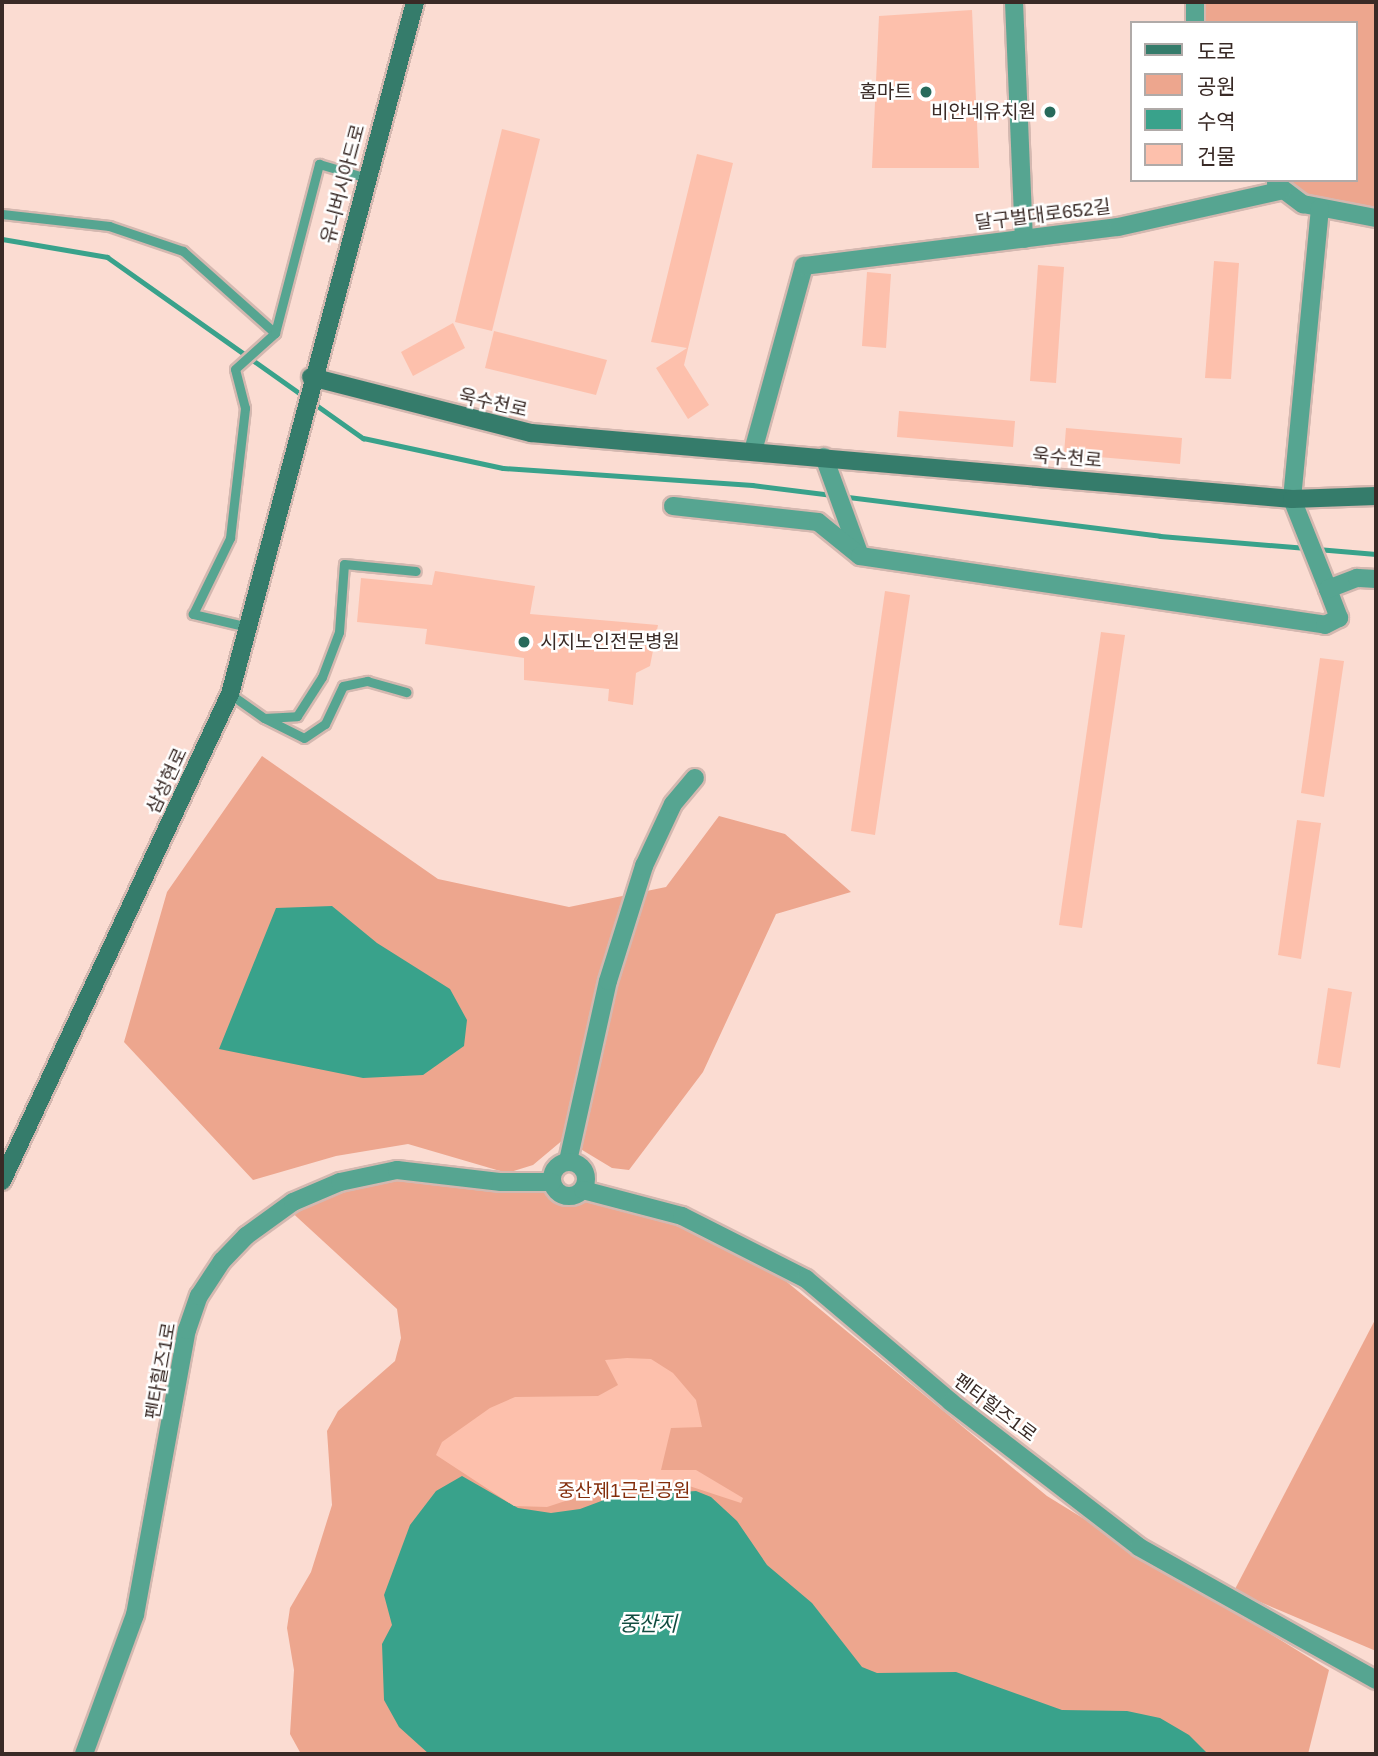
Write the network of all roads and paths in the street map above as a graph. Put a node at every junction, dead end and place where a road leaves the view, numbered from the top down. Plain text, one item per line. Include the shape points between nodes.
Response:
1 (415, 2) edge
2 (1013, 2) edge
3 (1195, 2) edge
4 (1195, 21) edge
5 (367, 178) junction
6 (1277, 185) edge
7 (1320, 208) junction
8 (2, 214) edge
9 (1376, 218) edge
10 (1024, 239) junction
11 (275, 333) junction
12 (311, 377) junction
13 (754, 451) junction
14 (824, 457) junction
15 (1376, 496) edge
16 (1293, 499) junction
17 (673, 506) dead end
18 (860, 556) junction
19 (416, 571) dead end
20 (1376, 579) edge
21 (1328, 589) junction
22 (251, 627) junction
23 (406, 692) dead end
24 (230, 694) junction
25 (264, 718) junction
26 (695, 778) dead end
27 (568, 1161) junction
28 (2, 1181) edge
29 (552, 1182) junction
30 (583, 1190) junction
31 (1376, 1681) edge
32 (84, 1754) edge

1 - 5 main road, 유니버시아드로
2 - 10 street
3 - 4 street
5 - 11 lane via 319,164
5 - 12 main road, 유니버시아드로
6 - 7 street, 달구벌대로652길 via 1303,204
6 - 10 street, 달구벌대로652길 via 1118,226
7 - 9 street, 달구벌대로652길
7 - 16 street
8 - 11 lane via 109,226 183,251
10 - 13 street, 달구벌대로652길 via 804,265
11 - 22 lane via 235,369 245,408 230,538 193,614
12 - 13 main road, 욱수천로 via 531,433
12 - 22 main road, 삼성현로
13 - 14 main road, 욱수천로
14 - 16 main road, 욱수천로
14 - 18 street
15 - 16 main road, 욱수천로
16 - 21 street
17 - 18 street via 818,522
18 - 21 street via 1325,625 1339,618
19 - 25 lane via 344,564 339,632 322,677 297,716
20 - 21 street via 1357,578
22 - 24 main road, 삼성현로
23 - 25 lane via 367,681 343,686 325,724 304,738
24 - 25 lane
24 - 28 main road, 삼성현로
26 - 27 street via 673,804 644,866 608,981
27 - 29 street via 557,1166
27 - 30 street via 584,1168 587,1180
29 - 30 street via 562,1195 573,1196
29 - 32 street, 펜타힐즈1로 via 501,1182 397,1170 340,1182 293,1202 246,1236 222,1261 199,1296 187,1330 135,1615
30 - 31 street, 펜타힐즈1로 via 682,1216 806,1279 951,1402 1139,1547

